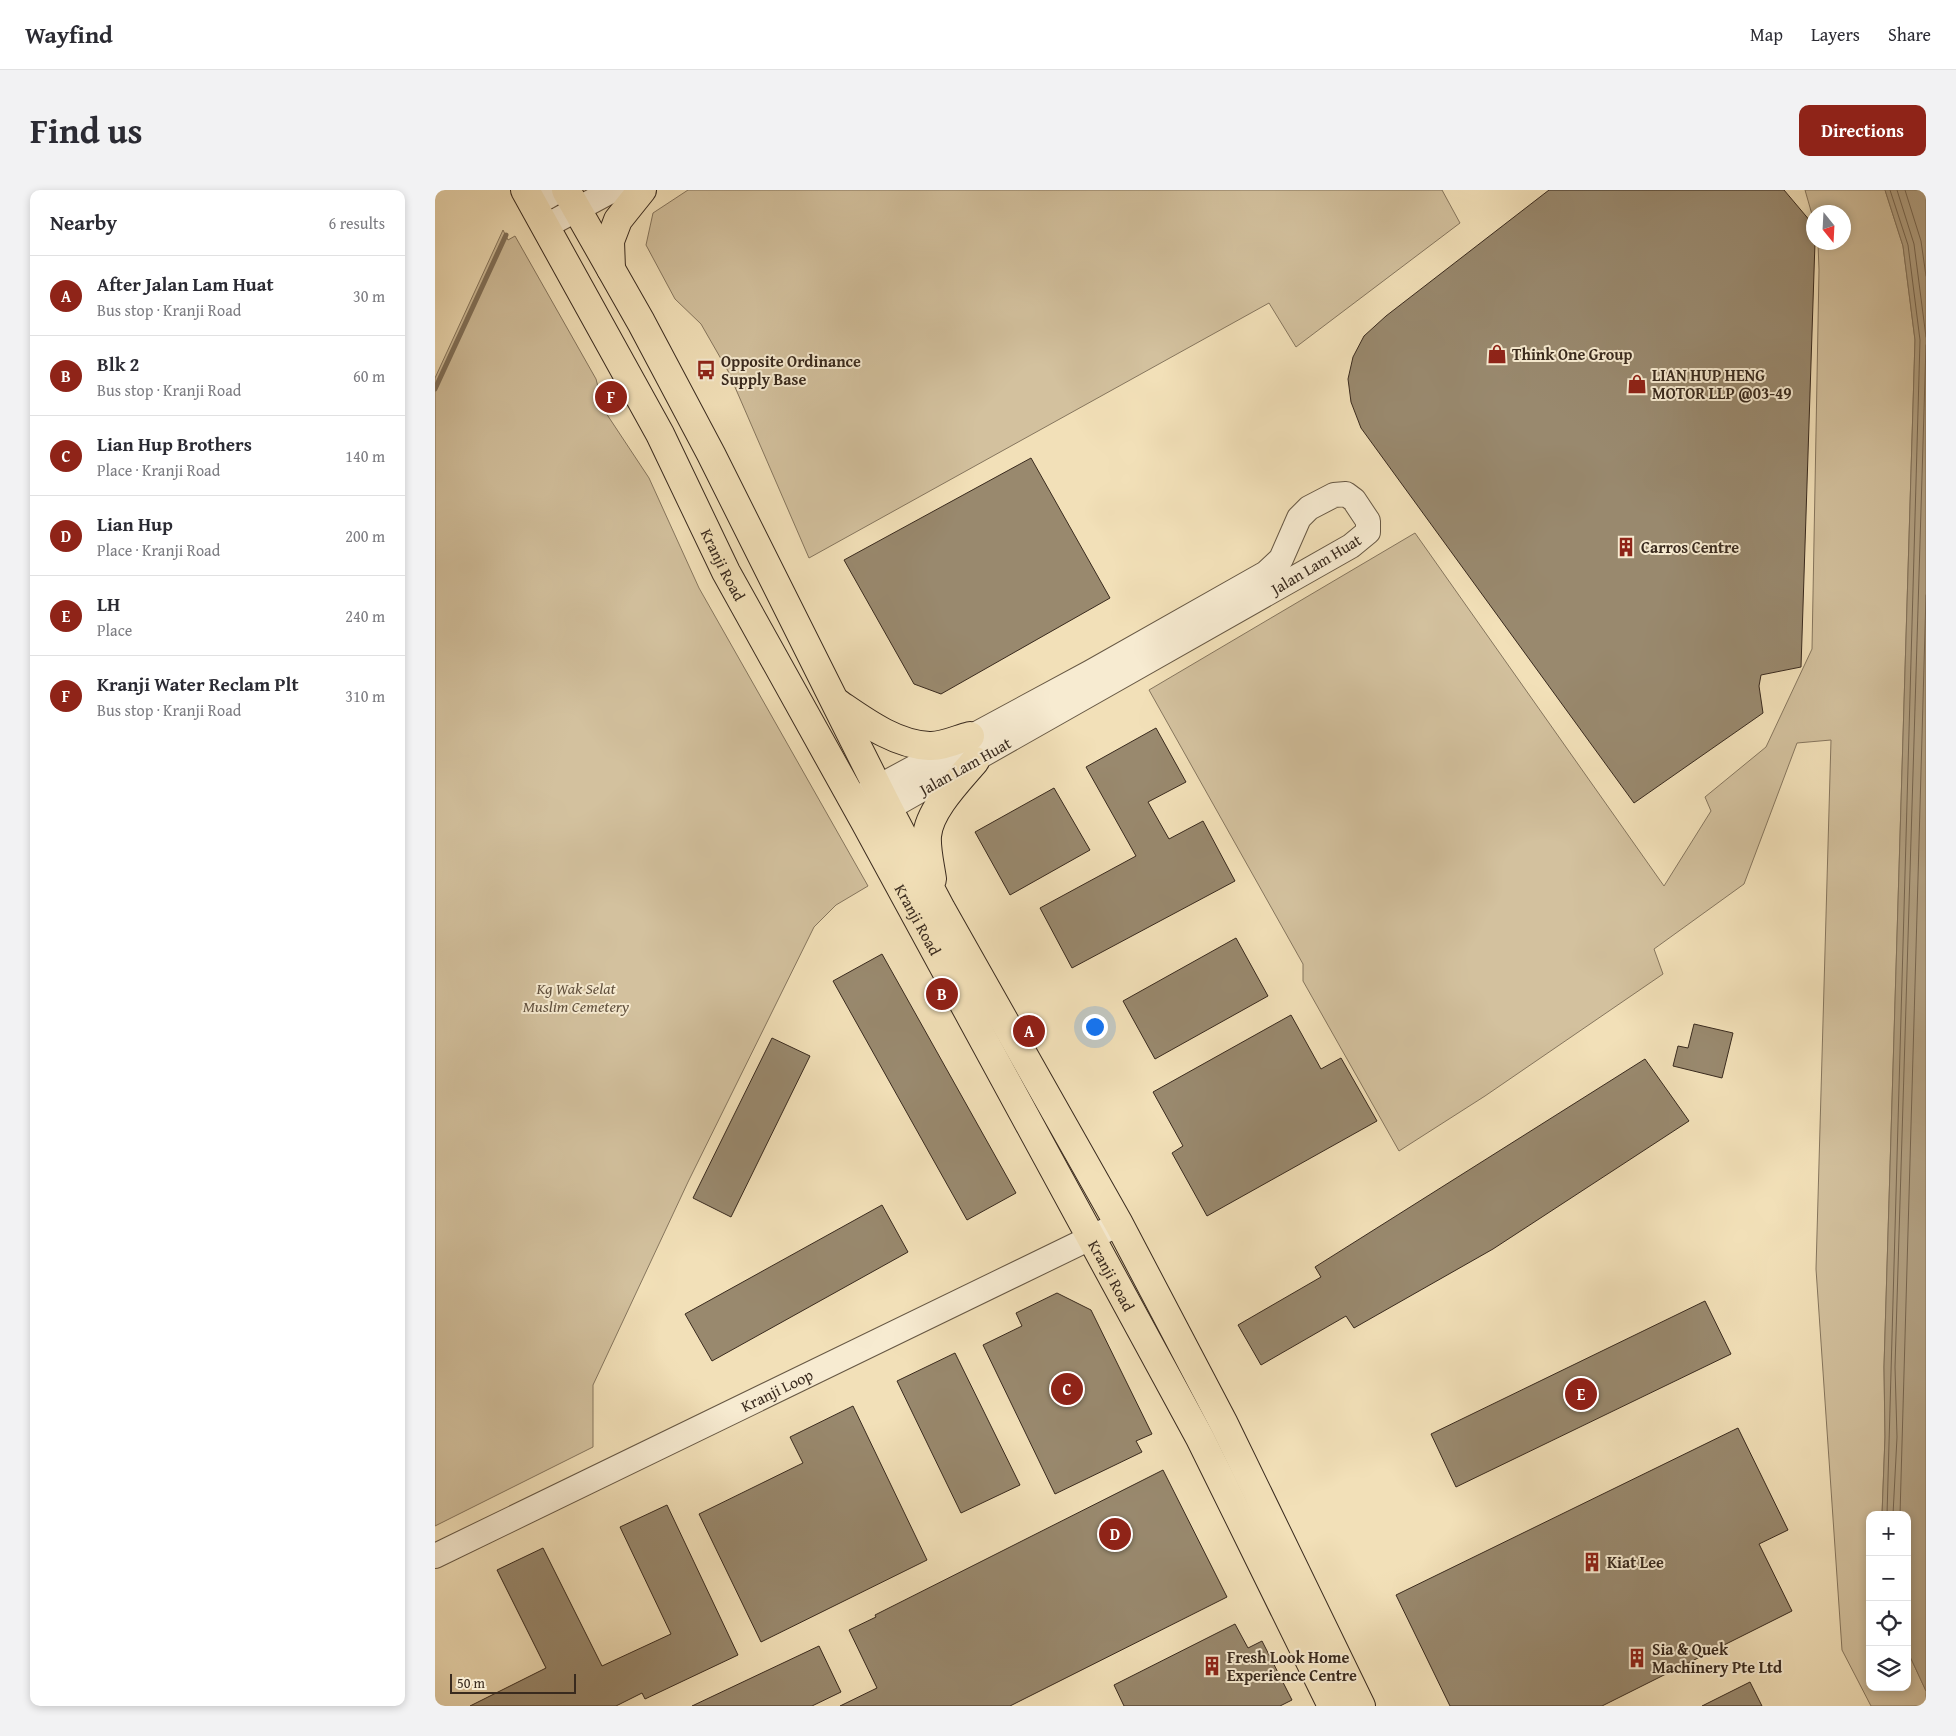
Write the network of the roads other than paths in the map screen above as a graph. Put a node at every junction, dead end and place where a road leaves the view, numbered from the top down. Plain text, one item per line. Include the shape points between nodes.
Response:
1 (613, 190) edge
2 (642, 190) edge
3 (568, 196) edge
4 (534, 207) edge
5 (611, 269) junction
6 (756, 546) junction
7 (726, 572) junction
8 (835, 701) junction
9 (973, 748) junction
10 (871, 804) junction
11 (933, 894) junction
12 (1119, 1224) junction
13 (1092, 1238) junction
14 (435, 1556) edge
15 (1332, 1706) edge
16 (1361, 1706) edge

1 - 3 street
2 - 5 main road via 618,220 610,241
3 - 4 street
3 - 5 main road, Kranji Road
4 - 7 main road, Kranji Road via 660,434
5 - 6 main road, Kranji Road via 706,445
6 - 7 main road
6 - 8 main road, Kranji Road
7 - 10 main road, Kranji Road
8 - 9 main road via 898,739 930,746
8 - 10 main road, Kranji Road
9 - 9 street, Jalan Lam Huat via 1091,672 1266,573 1281,559 1299,518 1321,500 1346,494 1368,521 1368,532 1351,546
9 - 10 street, Jalan Lam Huat
9 - 11 main road via 929,824 927,838
10 - 11 main road, Kranji Road
10 - 13 main road, Kranji Road
11 - 12 main road, Kranji Road
12 - 13 street, Kranji Loop
12 - 16 main road, Kranji Road via 1224,1424
13 - 14 street, Kranji Loop
13 - 15 main road, Kranji Road via 1200,1438

